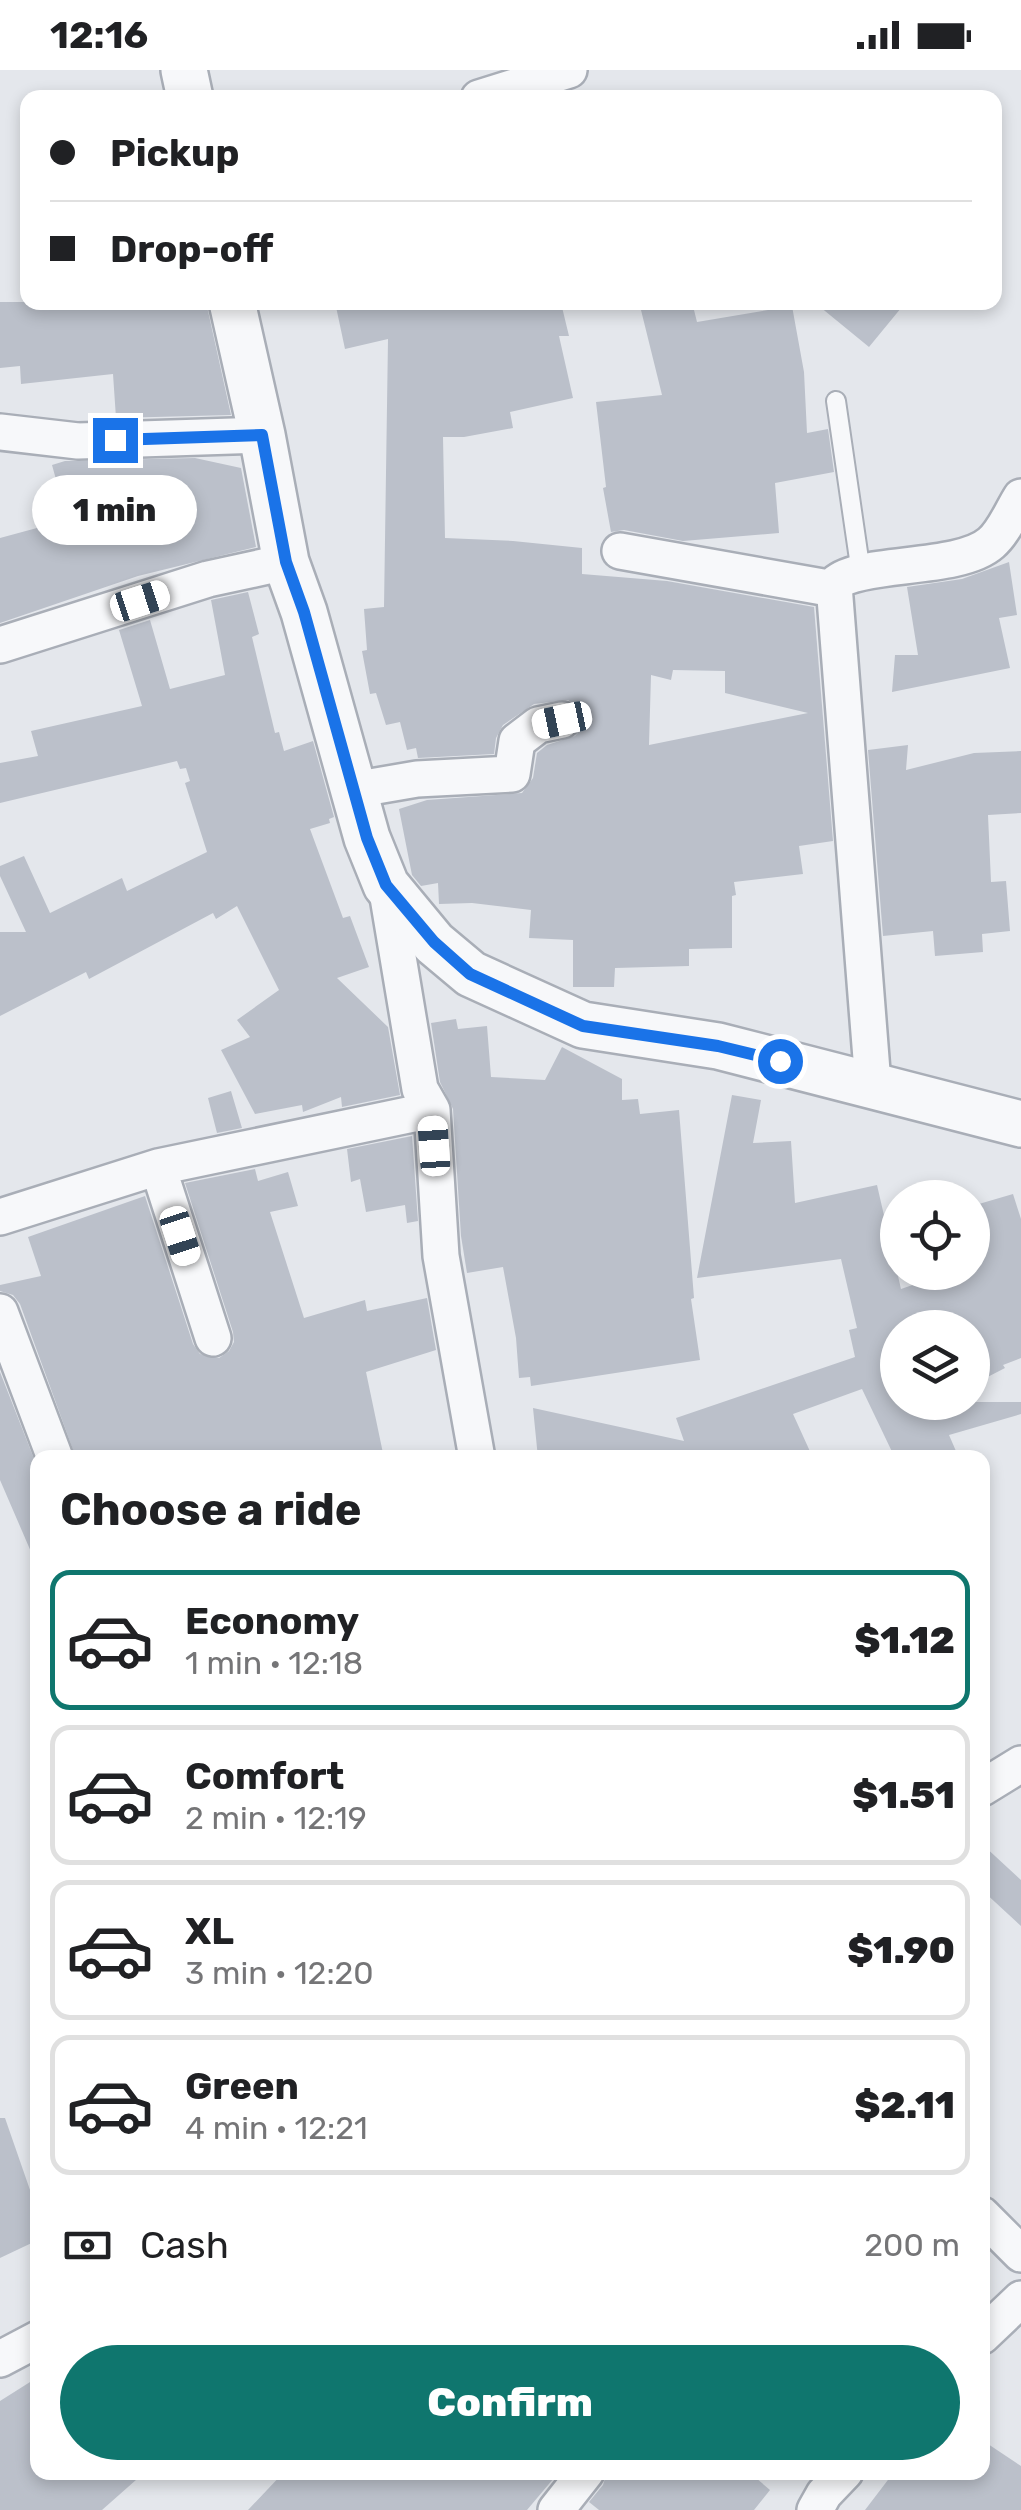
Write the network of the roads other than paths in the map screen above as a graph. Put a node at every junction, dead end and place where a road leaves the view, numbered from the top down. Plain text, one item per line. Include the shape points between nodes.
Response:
1 (569, 70) edge
2 (505, 90) edge
3 (234, 310) edge
4 (836, 401) dead end
5 (0, 432) edge
6 (262, 435) junction
7 (1021, 496) edge
8 (620, 551) dead end
9 (286, 562) junction
10 (848, 581) junction
11 (0, 645) edge
12 (562, 720) dead end
13 (354, 790) junction
14 (386, 885) junction
15 (873, 1084) junction
16 (432, 1110) junction
17 (1021, 1124) edge
18 (158, 1167) junction
19 (0, 1217) edge
20 (0, 1312) edge
21 (213, 1338) dead end
22 (52, 1450) edge
23 (476, 1450) edge
24 (1021, 1764) edge
25 (990, 1783) edge
26 (990, 2224) edge
27 (1021, 2254) edge
28 (1021, 2299) edge
29 (990, 2328) edge
30 (30, 2343) edge
31 (0, 2358) edge
32 (580, 2480) edge
33 (838, 2480) edge
34 (556, 2510) edge
35 (814, 2510) edge

1 - 2 street
3 - 6 street
4 - 10 lane
5 - 6 street via 78,441
6 - 9 street
7 - 10 street via 995,540 972,554
8 - 10 street
9 - 11 street via 208,579
9 - 13 street
10 - 15 street
12 - 13 street via 538,725 517,742 512,774
13 - 14 street
14 - 15 street via 470,974 583,1026 718,1046
14 - 16 street via 420,1090
15 - 17 street
16 - 18 street
16 - 23 street via 441,1256
18 - 19 street
18 - 21 street
20 - 22 street
24 - 25 street
26 - 27 street
28 - 29 street
30 - 31 street
32 - 34 street
33 - 35 street

